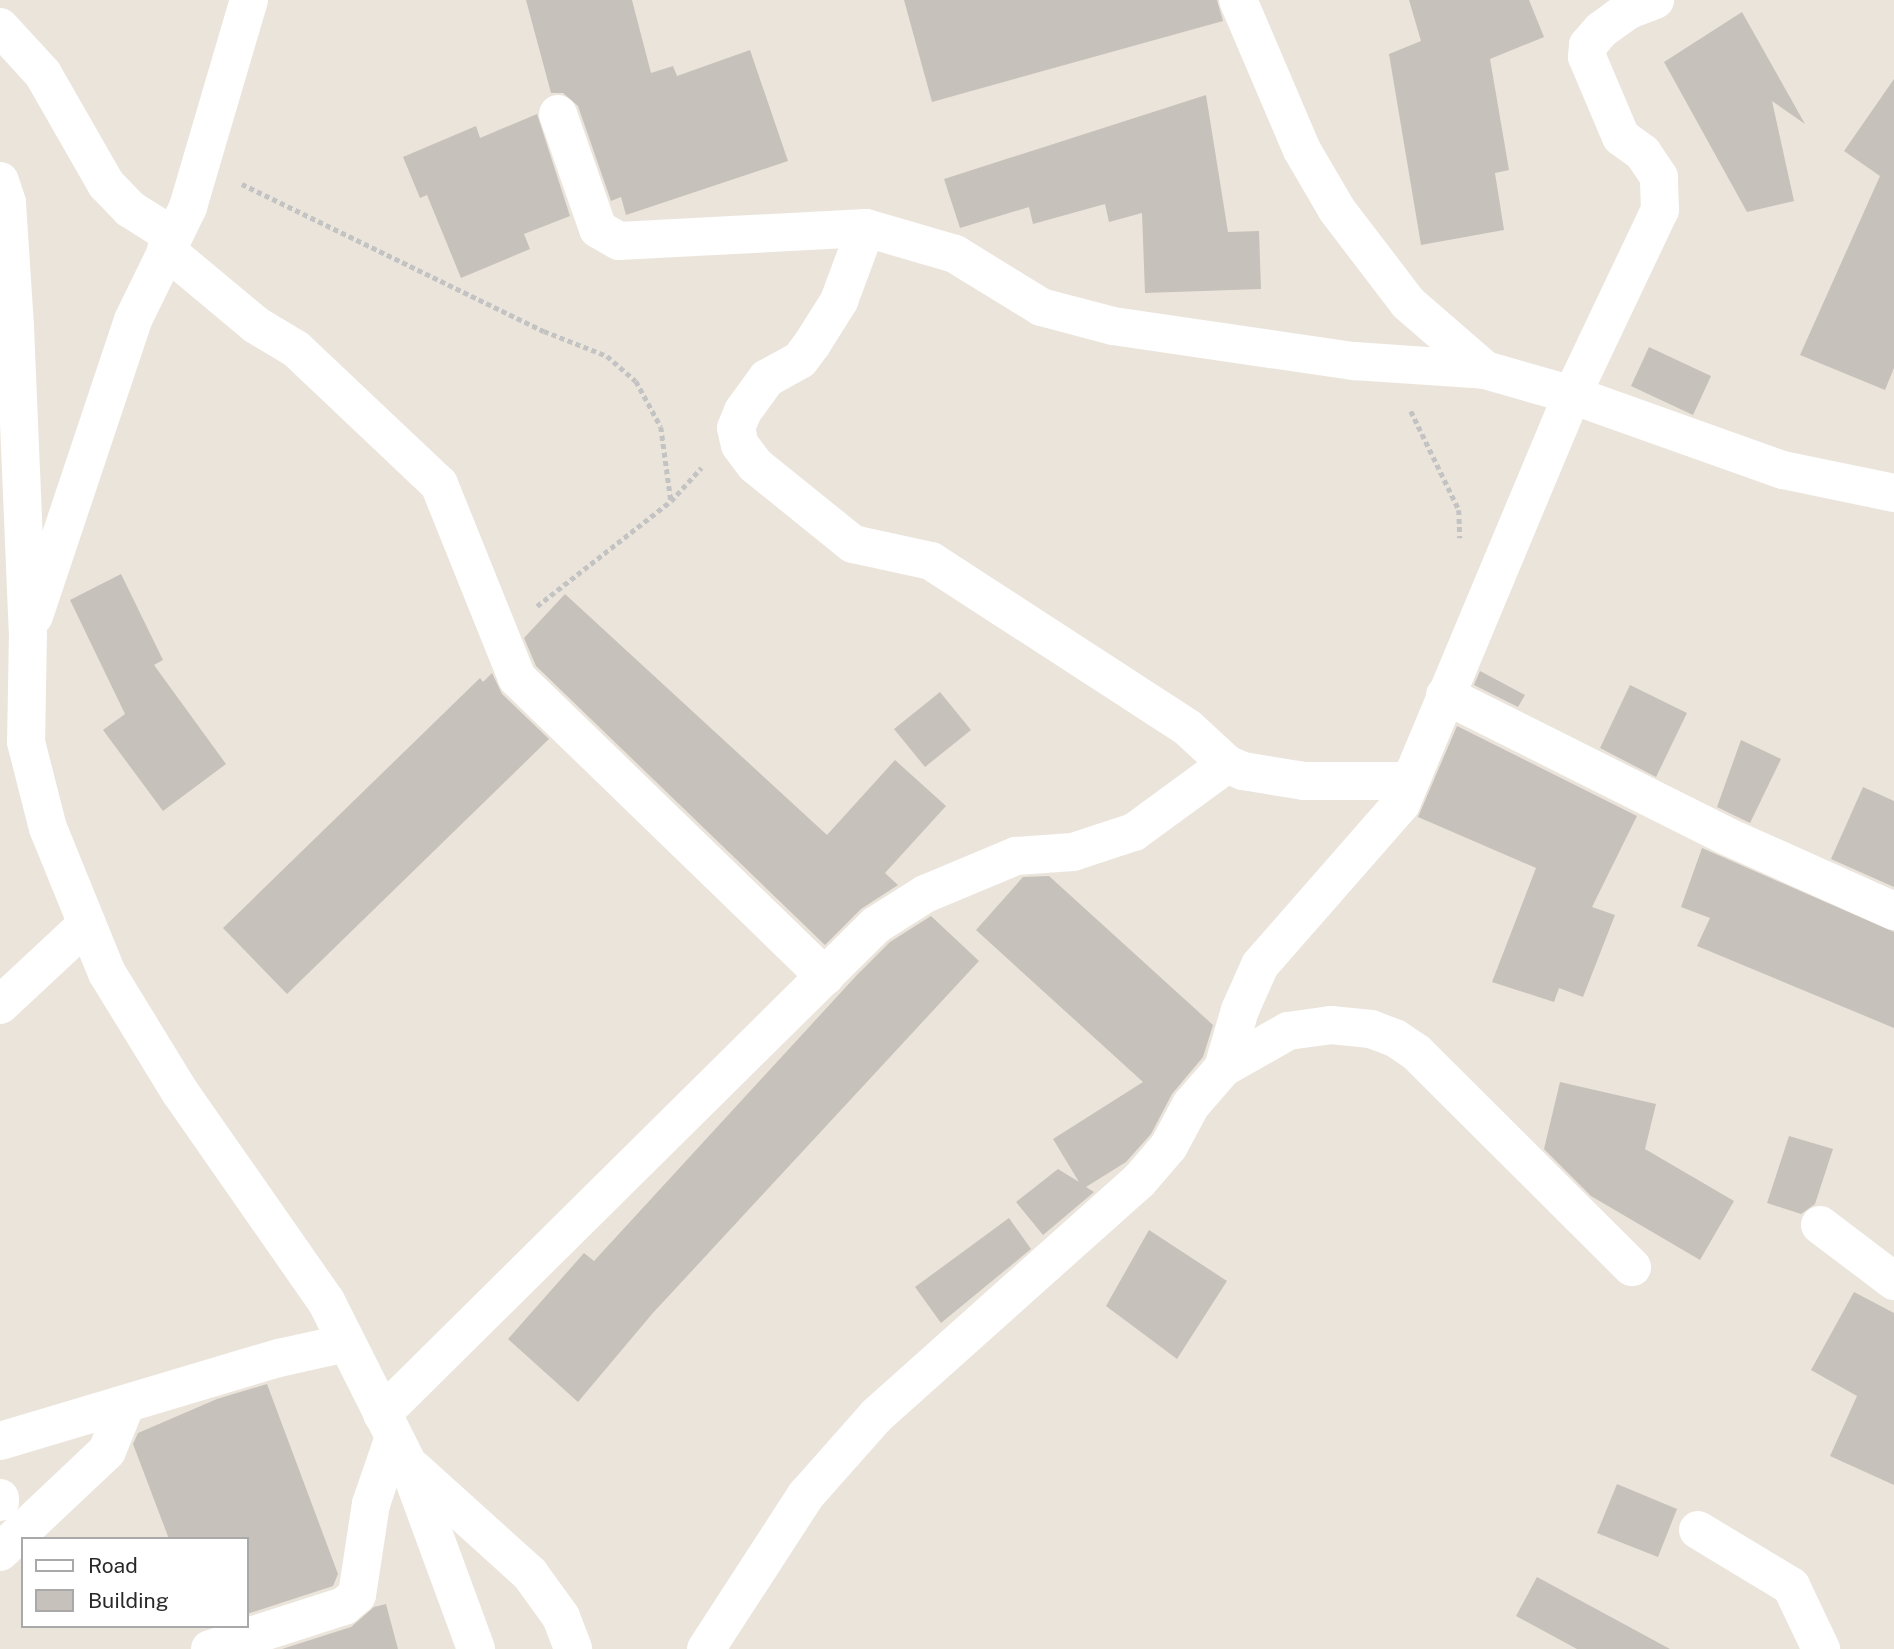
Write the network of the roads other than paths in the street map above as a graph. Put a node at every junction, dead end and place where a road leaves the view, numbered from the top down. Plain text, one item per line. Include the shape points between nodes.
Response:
1 (249, 0) edge
2 (1238, 0) edge
3 (1655, 0) edge
4 (0, 27) edge
5 (558, 114) dead end
6 (0, 180) edge
7 (866, 228) junction
8 (170, 243) junction
9 (7, 290) edge
10 (1485, 370) junction
11 (1572, 395) junction
12 (1894, 493) edge
13 (28, 631) junction
14 (1445, 695) junction
15 (1227, 764) junction
16 (1409, 781) junction
17 (1894, 911) edge
18 (87, 924) junction
19 (825, 976) junction
20 (0, 1005) edge
21 (1223, 1068) junction
22 (1820, 1225) dead end
23 (1632, 1267) dead end
24 (1894, 1281) edge
25 (346, 1343) junction
26 (126, 1404) junction
27 (395, 1438) junction
28 (0, 1441) edge
29 (1698, 1530) dead end
30 (0, 1552) edge
31 (210, 1649) edge
32 (476, 1649) edge
33 (573, 1649) edge
34 (706, 1649) edge
35 (1821, 1649) edge

1 - 8 street via 201,165
2 - 10 street via 1303,150 1337,210 1408,303
3 - 11 street via 1629,10 1588,45 1587,57 1597,86 1621,137 1643,153 1659,177 1660,210
4 - 8 street via 43,74 106,184
5 - 7 street via 598,229 619,241
6 - 9 street via 7,203
7 - 10 street via 955,254 1041,307 1113,326 1389,363
7 - 15 street via 839,301 800,360 767,379 736,428 740,445 755,465 853,544 931,561 1179,722
8 - 13 street via 133,320
8 - 19 street via 256,325 296,349 439,484 517,678
9 - 13 street
10 - 11 street
11 - 12 street via 1783,470
11 - 14 street
13 - 18 street via 26,742 48,828
14 - 16 street
14 - 17 street via 1724,835
15 - 16 street via 1304,781
15 - 19 street via 1181,801 1112,842 1073,852 1016,856 925,894 876,925
16 - 21 street via 1401,804 1372,842 1260,965 1240,1010
18 - 20 street
18 - 25 street via 107,973 180,1092 326,1301
19 - 27 street
21 - 23 street via 1288,1031 1331,1025 1371,1029 1395,1038 1416,1052
21 - 34 street via 1139,1181 877,1415 806,1495
22 - 24 street
25 - 26 street
25 - 27 street
26 - 28 street
26 - 30 street via 107,1451
27 - 31 street via 371,1504 357,1595 344,1606
27 - 32 street
27 - 33 street via 530,1574 561,1617
29 - 35 street via 1791,1586

